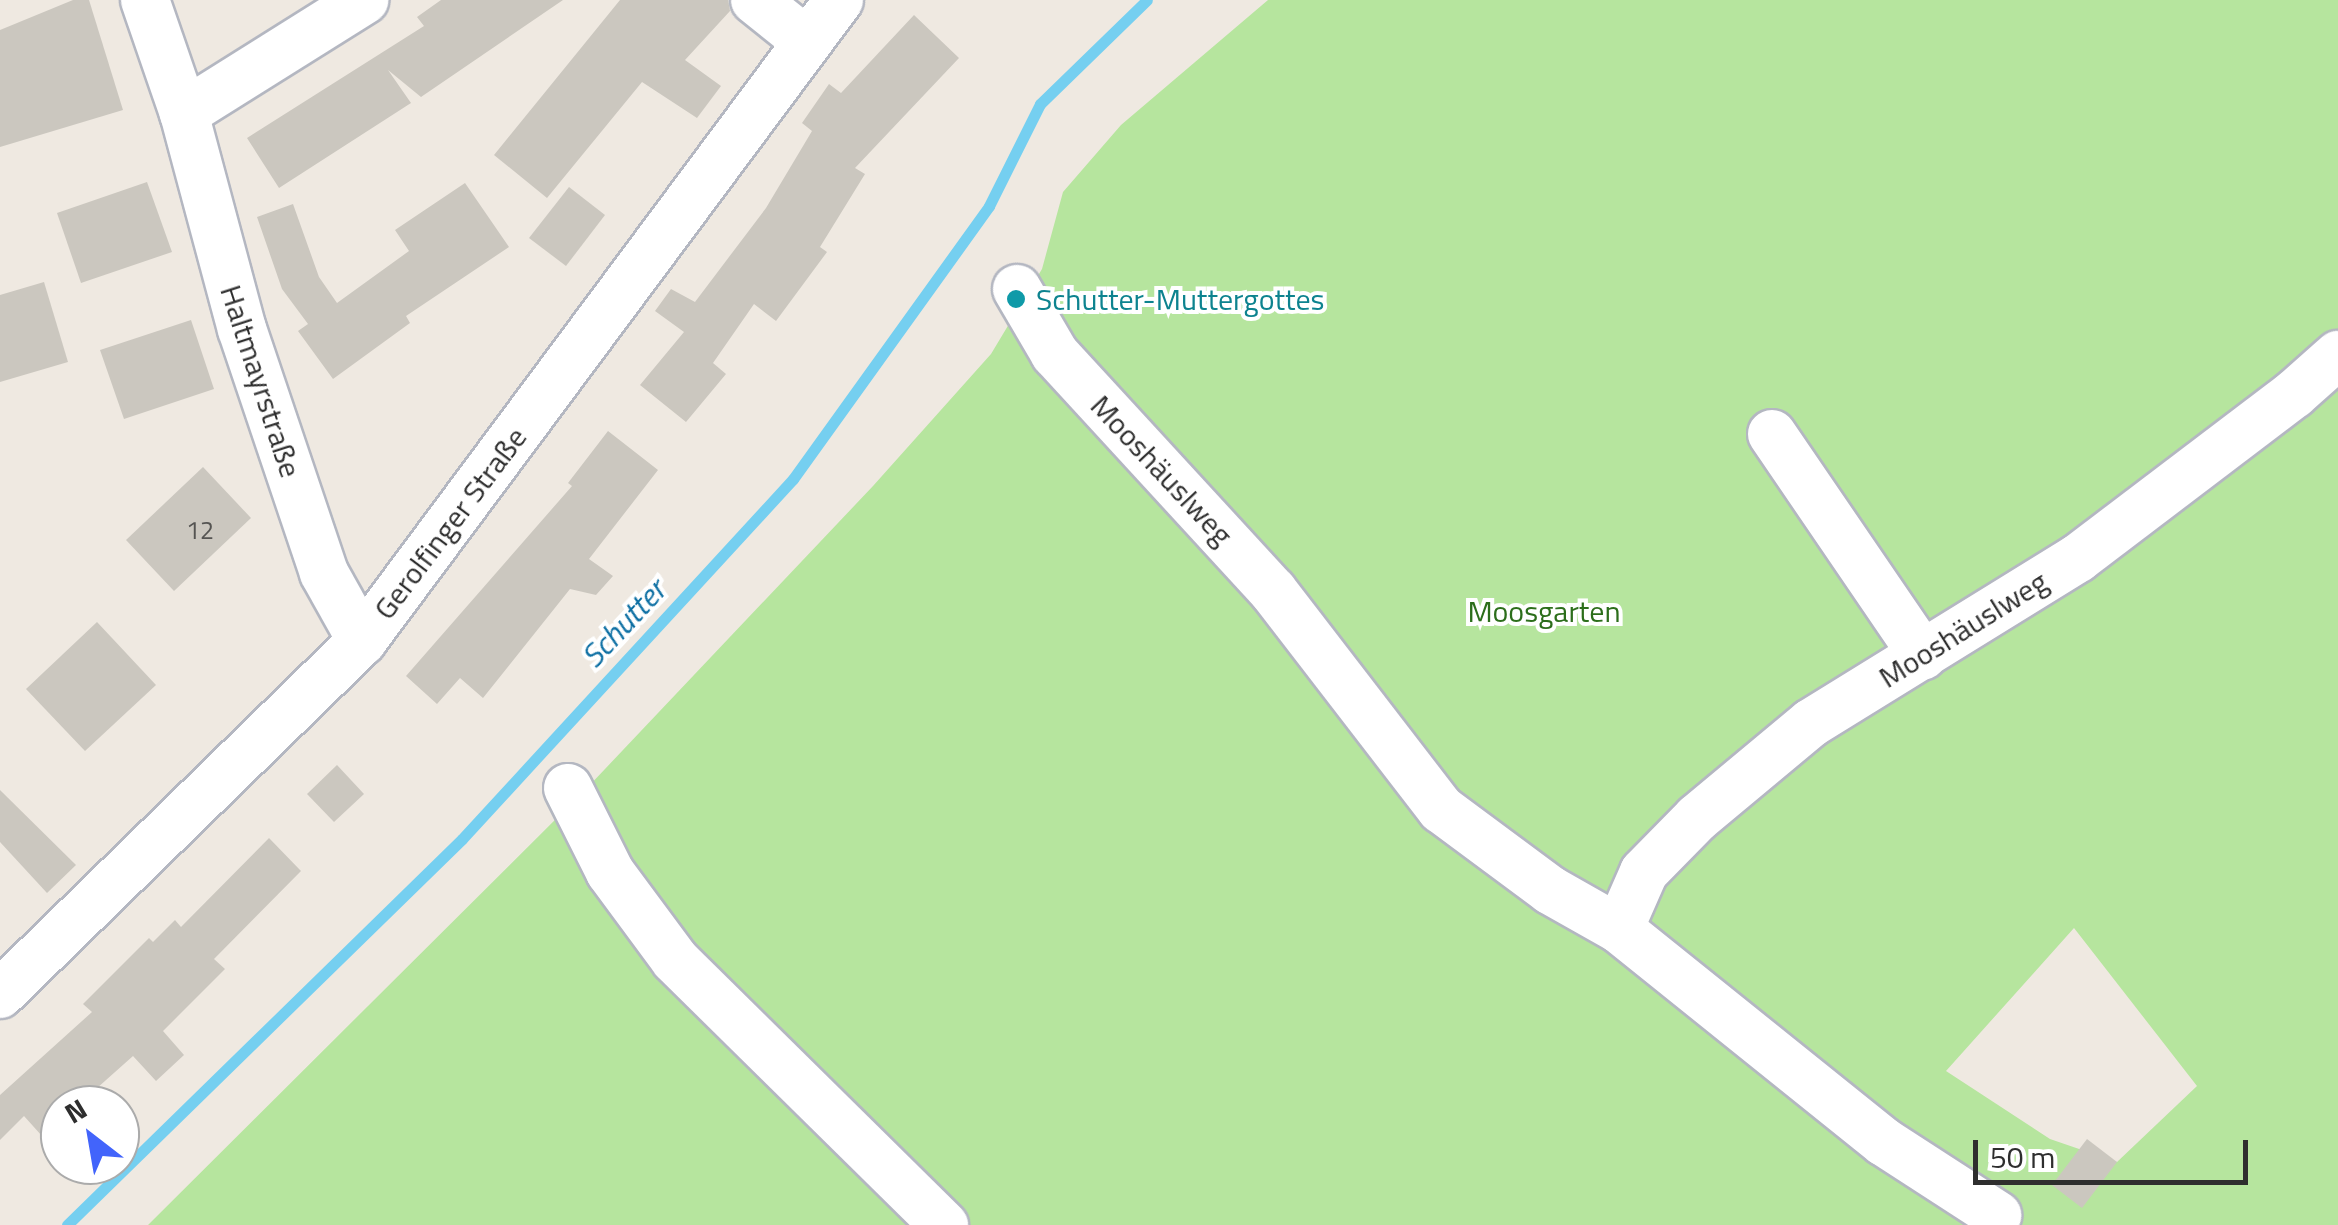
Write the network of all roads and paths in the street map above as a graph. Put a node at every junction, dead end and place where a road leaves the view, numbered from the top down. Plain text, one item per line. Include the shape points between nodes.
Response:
1 (145, 0) edge
2 (364, 0) edge
3 (755, 0) edge
4 (839, 0) edge
5 (805, 40) junction
6 (184, 113) junction
7 (1017, 289) dead end
8 (2338, 355) edge
9 (1772, 434) dead end
10 (362, 641) junction
11 (1923, 655) junction
12 (568, 788) dead end
13 (1619, 929) junction
14 (0, 994) edge
15 (2003, 1222) edge
16 (944, 1225) edge

1 - 6 street, Haltmayrstraße
2 - 6 street
3 - 5 street
4 - 5 street, Gerolfinger Straße
5 - 10 street, Gerolfinger Straße
6 - 10 street, Haltmayrstraße via 260,386 324,573
7 - 13 street, Mooshäuslweg via 1055,354 1274,591 1441,809 1550,890
8 - 11 street, Mooshäuslweg via 2078,558
9 - 11 street
10 - 14 street, Gerolfinger Straße
11 - 13 street, Mooshäuslweg via 1811,723 1696,818 1644,872
12 - 16 street via 610,872 675,960
13 - 15 street, Mooshäuslweg via 1884,1142

